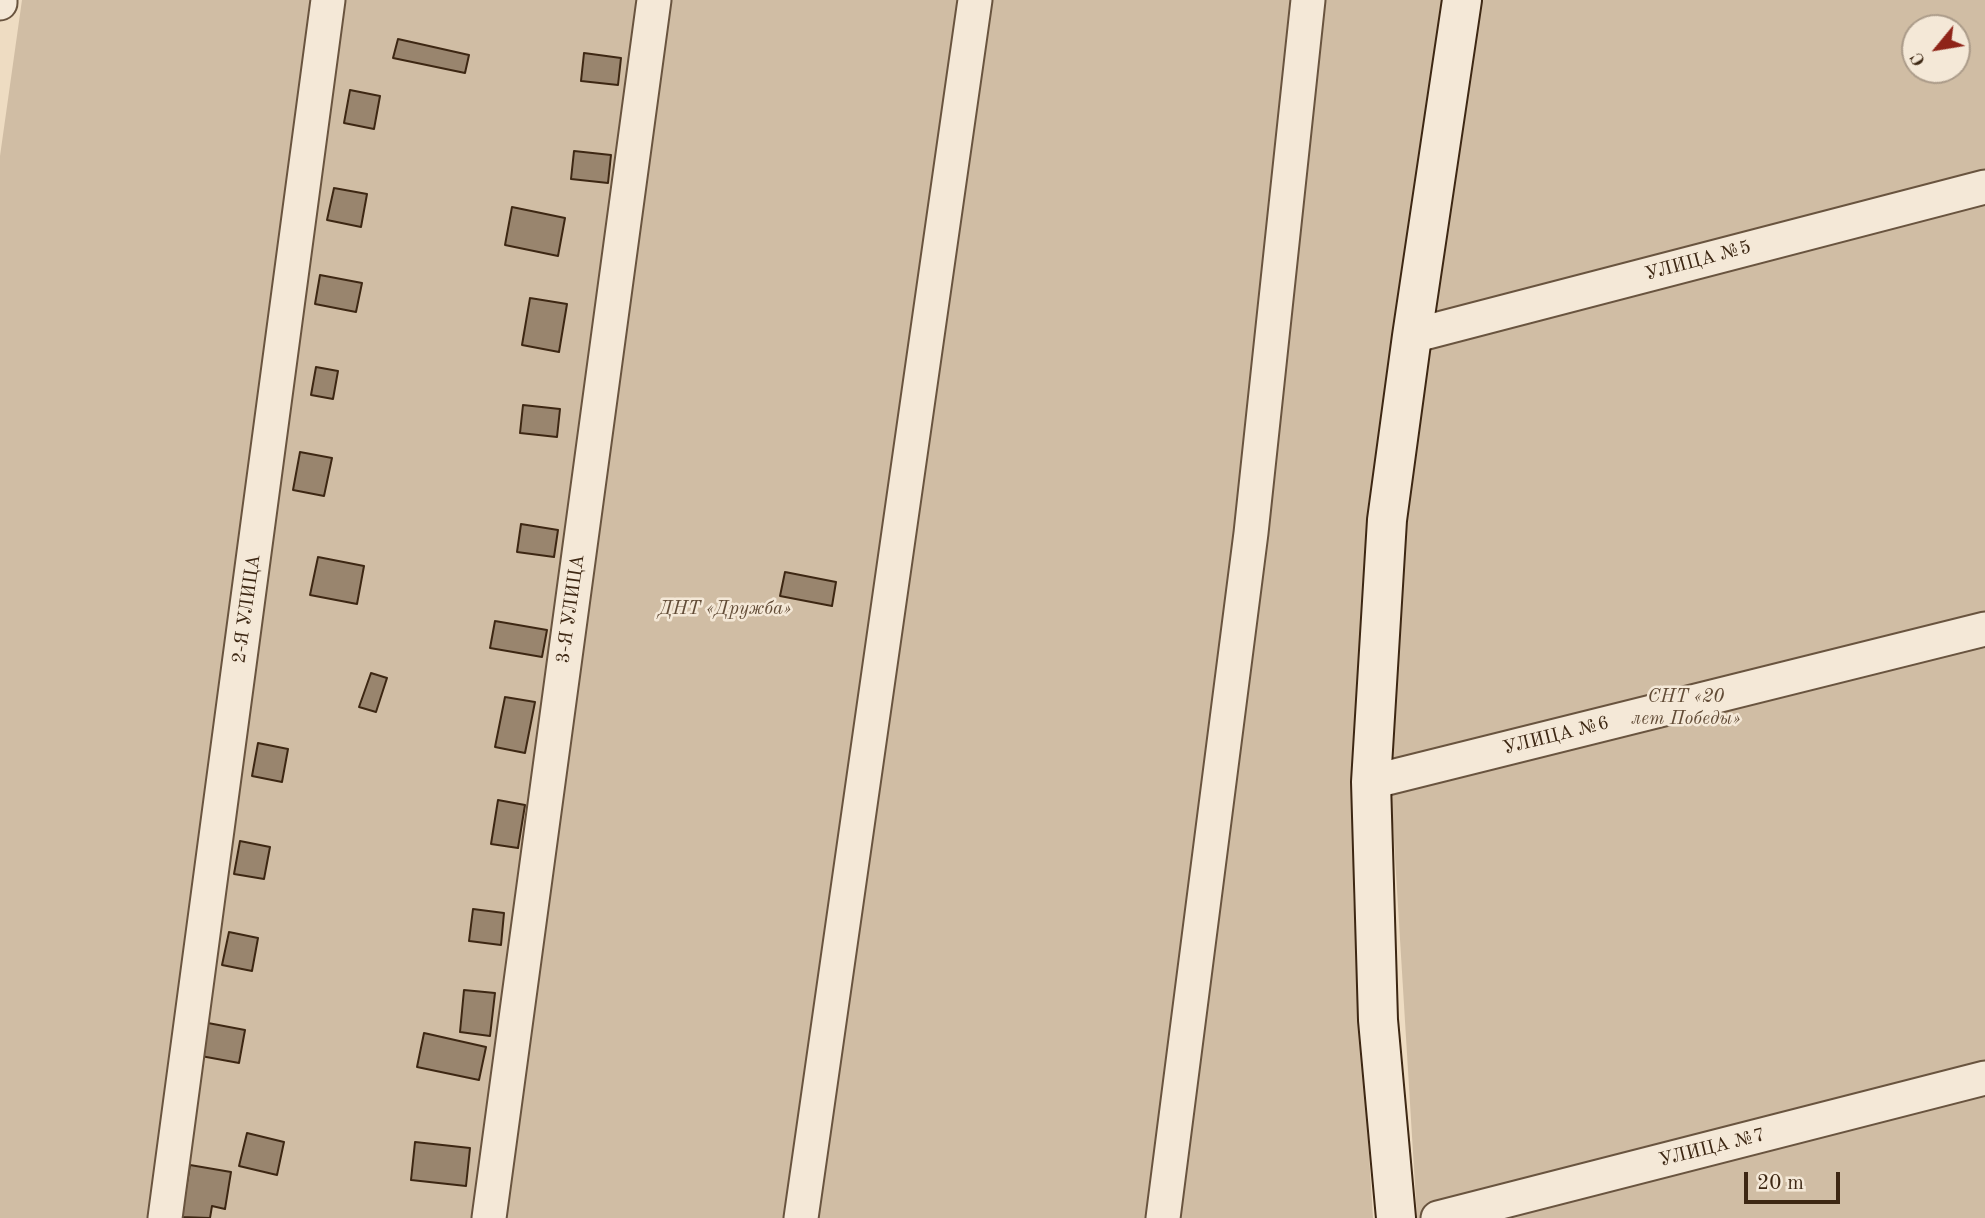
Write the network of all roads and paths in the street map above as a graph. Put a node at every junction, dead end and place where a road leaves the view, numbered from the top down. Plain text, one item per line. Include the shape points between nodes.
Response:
1 (328, 0) edge
2 (653, 0) edge
3 (975, 0) edge
4 (1308, 0) edge
5 (1462, 0) edge
6 (1985, 187) edge
7 (1412, 336) junction
8 (1985, 629) edge
9 (1371, 782) junction
10 (1985, 1078) edge
11 (165, 1218) edge
12 (489, 1218) edge
13 (801, 1218) edge
14 (1163, 1218) edge
15 (1396, 1218) edge
16 (1438, 1218) edge

1 - 11 street, 2-Я УЛИЦА
2 - 12 street, 3-Я УЛИЦА
3 - 13 street
4 - 14 street via 1251,533
5 - 7 street
6 - 7 street, УЛИЦА №5
7 - 9 street via 1387,520
8 - 9 street, УЛИЦА №6
9 - 15 street via 1378,1020
10 - 16 street, УЛИЦА №7

